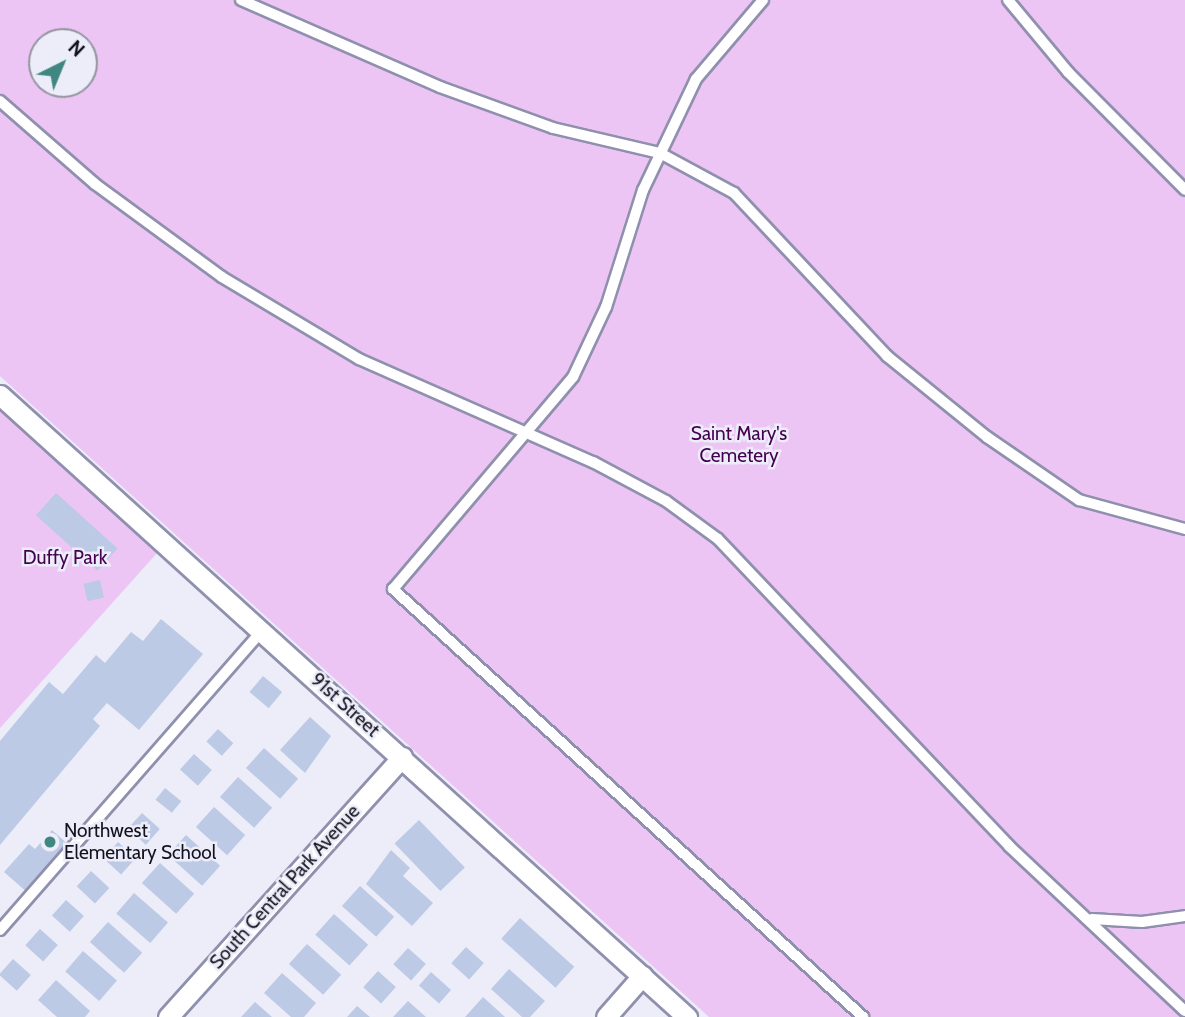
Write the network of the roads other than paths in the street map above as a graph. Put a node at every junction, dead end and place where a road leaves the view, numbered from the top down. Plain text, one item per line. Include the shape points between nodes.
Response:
1 (241, 0) edge
2 (764, 0) edge
3 (1008, 0) edge
4 (0, 102) edge
5 (660, 153) junction
6 (1185, 190) edge
7 (0, 395) edge
8 (528, 433) junction
9 (1185, 528) edge
10 (262, 631) junction
11 (402, 757) junction
12 (1185, 916) edge
13 (1092, 919) junction
14 (0, 930) edge
15 (642, 976) junction
16 (1185, 1011) edge
17 (168, 1017) edge
18 (606, 1017) edge
19 (687, 1017) edge
20 (863, 1017) edge

1 - 5 lane via 453,92 553,128
2 - 5 lane via 696,79
3 - 6 lane via 1068,72
4 - 8 lane via 95,184 222,277 359,359
5 - 8 lane via 606,307 573,377
5 - 9 lane via 734,193 887,356 987,437 1079,499
7 - 10 street, 91st Street
8 - 13 lane via 666,501 719,540 1009,846
8 - 20 lane via 393,589
10 - 11 street, 91st Street
10 - 14 lane
11 - 15 street, 91st Street
11 - 17 street, South Central Park Avenue
12 - 13 lane via 1142,922
13 - 16 lane
15 - 18 street
15 - 19 street, 91st Street

